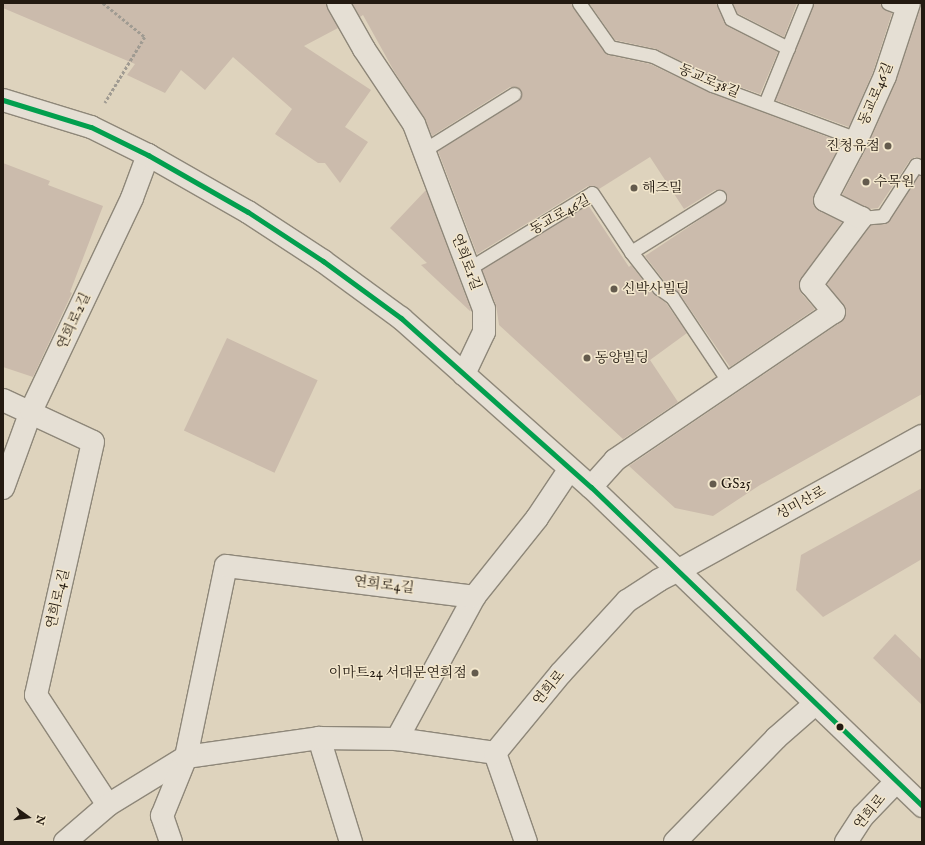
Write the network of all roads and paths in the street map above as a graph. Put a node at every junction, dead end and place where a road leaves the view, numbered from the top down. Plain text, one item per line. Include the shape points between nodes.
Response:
1 (103, 3) edge
2 (338, 3) edge
3 (579, 3) edge
4 (724, 3) edge
5 (806, 3) edge
6 (908, 5) edge
7 (788, 48) junction
8 (514, 94) dead end
9 (3, 100) edge
10 (765, 104) junction
11 (91, 128) junction
12 (857, 139) junction
13 (424, 150) junction
14 (148, 155) junction
15 (922, 168) edge
16 (720, 197) dead end
17 (861, 218) junction
18 (630, 252) junction
19 (468, 270) junction
20 (464, 374) junction
21 (730, 384) junction
22 (3, 400) edge
23 (31, 411) junction
24 (922, 436) edge
25 (569, 470) junction
26 (3, 488) edge
27 (591, 488) junction
28 (679, 570) junction
29 (474, 596) junction
30 (815, 704) junction
31 (319, 738) junction
32 (397, 739) junction
33 (495, 753) junction
34 (186, 757) junction
35 (895, 783) junction
36 (108, 805) junction
37 (922, 806) edge
38 (65, 842) edge
39 (171, 842) edge
40 (351, 842) edge
41 (526, 842) edge
42 (675, 842) edge
43 (846, 842) edge

1 - 11 path via 145,37 117,80
2 - 13 street, 연희로1길 via 364,49 414,124
3 - 10 lane, 동교로38길 via 610,47 653,56 712,85
4 - 7 lane via 731,19
5 - 7 lane
6 - 12 street, 동교로46길 via 885,76
7 - 10 lane
8 - 13 lane
9 - 11 street, 연희로
10 - 12 lane, 동교로38길
11 - 14 street, 연희로
12 - 17 street, 동교로46길 via 825,200
13 - 19 street, 연희로1길
14 - 20 street, 연희로 via 248,212 323,261 400,318
14 - 23 street, 연희로2길 via 132,198
15 - 17 lane via 916,165 884,216
16 - 18 lane
17 - 21 street via 811,285 834,312
18 - 19 lane, 동교로46길 via 592,194
18 - 21 lane, 동교로46길 via 659,288 672,298
19 - 20 street, 연희로1길 via 484,309 484,332
20 - 25 street, 연희로
21 - 27 street via 615,460
22 - 23 street
23 - 26 street, 연희로2길
23 - 36 street, 연희로4길 via 93,442 36,695
24 - 28 street, 성미산로
25 - 27 street, 연희로
25 - 29 street via 537,518
27 - 28 street, 연희로
28 - 30 street, 연희로
28 - 33 street, 연희로 via 627,601 561,673
29 - 32 street
29 - 34 street, 연희로4길 via 226,566
30 - 35 street, 연희로
30 - 42 street via 776,738
31 - 32 street
31 - 34 street
31 - 40 street
32 - 33 street
33 - 41 street
34 - 36 street
34 - 39 street, 연희로4길 via 162,816
35 - 37 street, 연희로
35 - 43 street, 연희로 via 863,816
36 - 38 street

